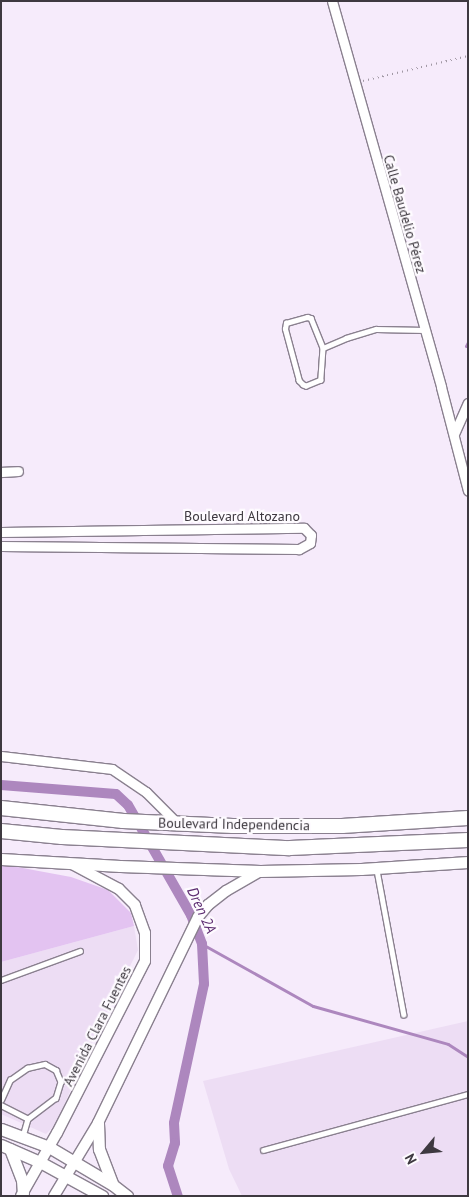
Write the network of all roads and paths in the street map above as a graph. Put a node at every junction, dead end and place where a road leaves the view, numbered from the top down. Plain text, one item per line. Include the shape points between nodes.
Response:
1 (332, 1) edge
2 (468, 56) edge
3 (353, 83) junction
4 (425, 330) junction
5 (323, 348) junction
6 (468, 403) edge
7 (454, 434) junction
8 (18, 471) dead end
9 (1, 472) edge
10 (468, 491) edge
11 (1, 532) edge
12 (1, 546) edge
13 (1, 756) edge
14 (1, 808) edge
15 (468, 818) edge
16 (177, 823) junction
17 (1, 830) edge
18 (468, 840) edge
19 (1, 859) edge
20 (468, 862) edge
21 (71, 863) junction
22 (376, 868) junction
23 (260, 871) junction
24 (80, 951) dead end
25 (1, 980) edge
26 (404, 1015) dead end
27 (468, 1094) edge
28 (1, 1100) edge
29 (1, 1105) edge
30 (28, 1119) junction
31 (98, 1123) junction
32 (1, 1129) edge
33 (22, 1137) junction
34 (6, 1147) edge
35 (49, 1147) junction
36 (263, 1150) dead end
37 (76, 1161) junction
38 (40, 1162) junction
39 (66, 1177) junction
40 (113, 1185) junction
41 (22, 1195) edge
42 (54, 1196) edge
43 (102, 1196) edge
44 (127, 1196) edge

1 - 3 street, Calle Baudelio Pérez
2 - 3 path
3 - 4 street, Calle Baudelio Pérez
4 - 5 lane via 376,329
4 - 7 street, Calle Baudelio Pérez
5 - 5 lane via 311,318 286,324 302,385 322,380
6 - 7 street
7 - 10 street, Calle Baudelio Pérez
8 - 9 street
11 - 12 street, Boulevard Altozano via 304,528 311,535 310,544 299,549
13 - 16 street via 112,769 146,792
14 - 16 highway, Boulevard Independencia via 123,821
15 - 16 highway, Boulevard Independencia via 342,826
17 - 18 highway, Boulevard Independencia via 62,837 290,848
19 - 21 main road
20 - 22 main road
21 - 23 main road
21 - 35 street, Avenida Clara Fuentes via 119,889 135,905 146,933 145,961
22 - 23 main road
22 - 26 lane
23 - 31 street via 226,891 198,917
24 - 25 lane
27 - 36 lane
28 - 30 lane via 10,1080 27,1068 45,1064 56,1070 61,1082 56,1098
29 - 30 lane
30 - 33 lane
31 - 37 street
31 - 40 main road via 101,1155
32 - 33 main road
33 - 35 main road
34 - 38 main road
34 - 41 main road via 22,1180
35 - 37 main road
35 - 38 street, Avenida Clara Fuentes
37 - 39 street
37 - 40 main road
38 - 39 main road
38 - 41 street, Avenida Clara Fuentes
39 - 42 street
39 - 43 main road
40 - 44 main road

